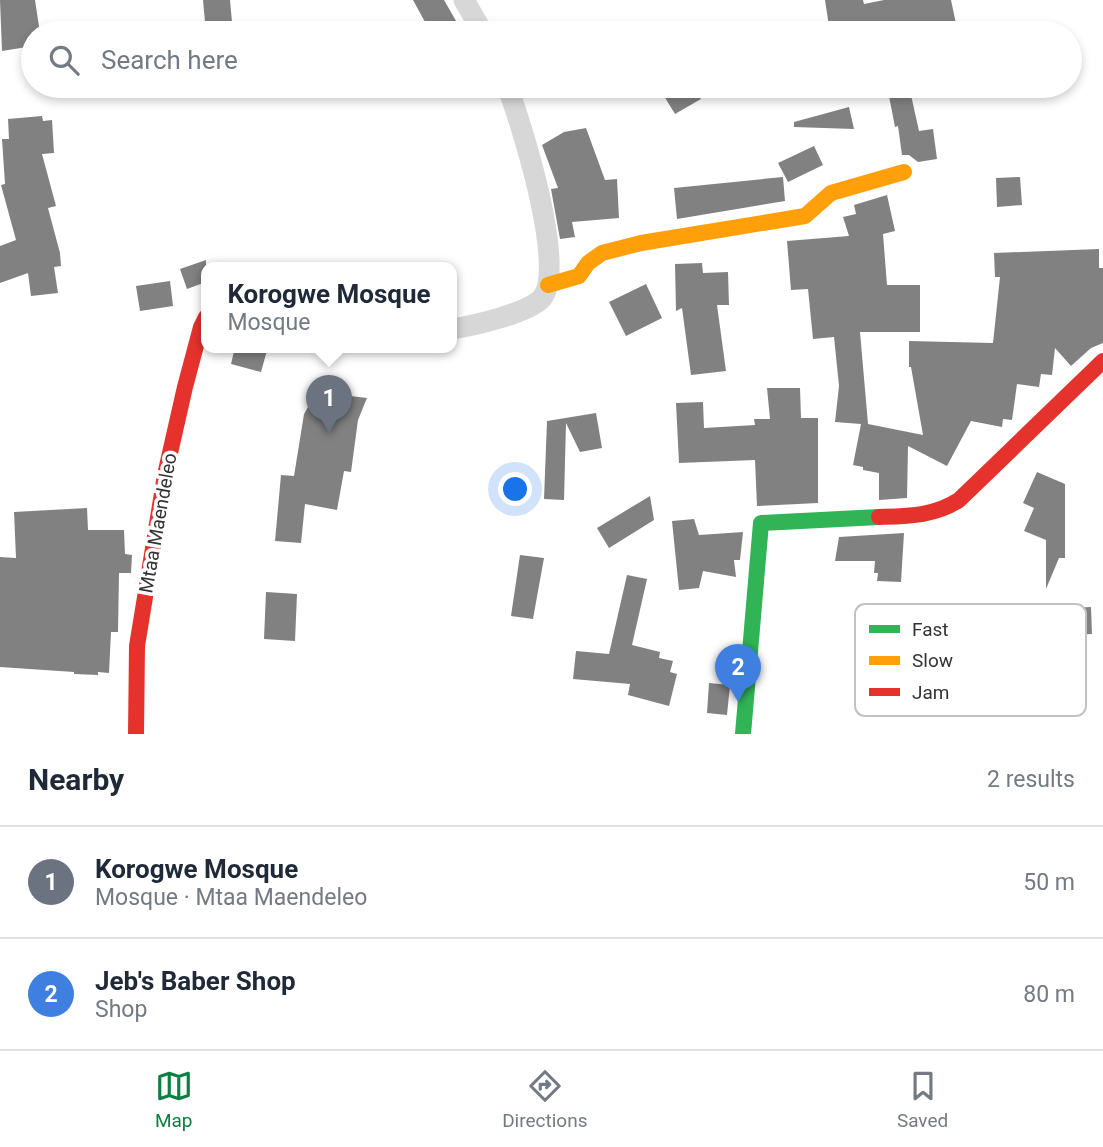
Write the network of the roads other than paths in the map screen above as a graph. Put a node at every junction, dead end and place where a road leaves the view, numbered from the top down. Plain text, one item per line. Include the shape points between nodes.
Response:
1 (464, 0) edge
2 (476, 21) edge
3 (510, 98) edge
4 (904, 172) dead end
5 (548, 285) junction
6 (201, 327) edge
7 (457, 328) edge
8 (1103, 361) edge
9 (136, 734) edge
10 (743, 734) edge

1 - 2 street
3 - 5 street via 541,204 550,255
4 - 5 street via 831,193 805,216 603,253 579,276
5 - 7 street via 534,304
6 - 9 street, Mtaa Maendeleo via 162,488 137,646
8 - 10 street via 947,508 922,515 761,523

